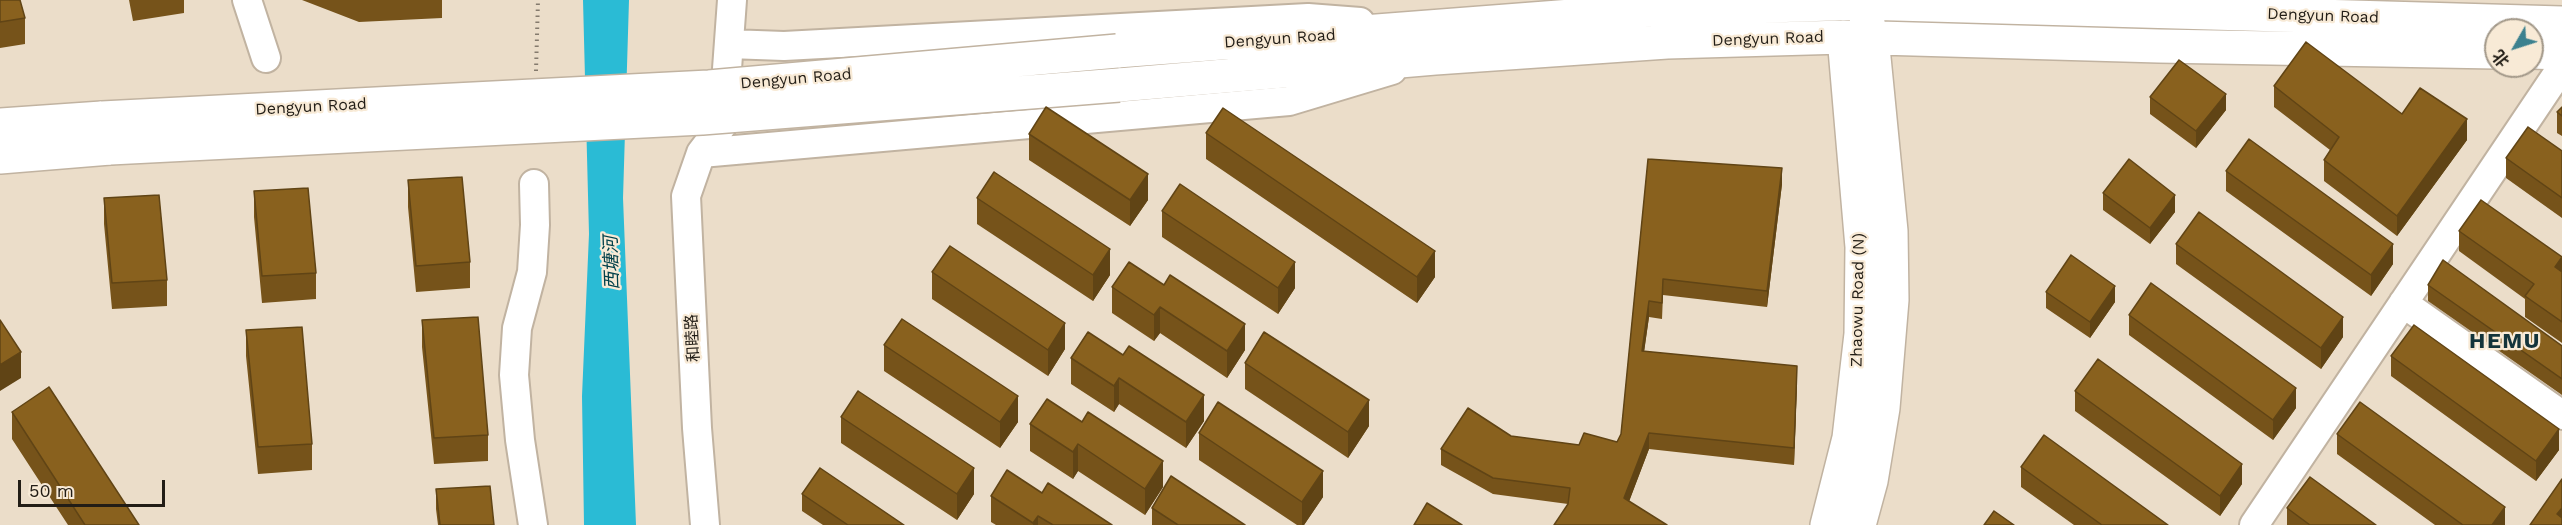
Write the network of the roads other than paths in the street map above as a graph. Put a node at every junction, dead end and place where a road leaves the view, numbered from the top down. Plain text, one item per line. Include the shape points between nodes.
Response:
1 (247, 0) edge
2 (732, 0) edge
3 (1862, 2) edge
4 (2562, 23) edge
5 (1858, 37) junction
6 (1436, 43) junction
7 (729, 44) junction
8 (2484, 52) edge
9 (2544, 52) edge
10 (2562, 53) edge
11 (266, 58) dead end
12 (2562, 67) edge
13 (0, 125) edge
14 (106, 133) junction
15 (702, 153) junction
16 (0, 157) edge
17 (534, 184) dead end
18 (2403, 303) junction
19 (2562, 415) edge
20 (533, 525) edge
21 (705, 525) edge
22 (1827, 525) edge
23 (1859, 525) edge
24 (2254, 525) edge

1 - 11 street
2 - 7 street
3 - 4 main road, Dengyun Road
3 - 5 main road
3 - 6 main road, Dengyun Road via 1648,10
5 - 6 main road, Dengyun Road
5 - 8 main road, Dengyun Road
5 - 22 main road, Zhaowu Road (N) via 1861,334 1849,438
5 - 23 main road, Zhaowu Road (N) via 1891,231 1892,300 1883,408
6 - 7 street via 1308,18 784,46
6 - 14 main road, Dengyun Road, bridge via 1117,51
6 - 14 main road, Dengyun Road, bridge via 1119,85 702,118
6 - 15 street via 1288,101
7 - 15 street, 和睦路 via 723,124
9 - 10 main road
12 - 18 street
13 - 14 main road, Dengyun Road
14 - 16 main road, Dengyun Road
15 - 21 street, 和睦路 via 686,196
17 - 20 street via 532,272 517,328 514,375
18 - 19 street
18 - 24 street

